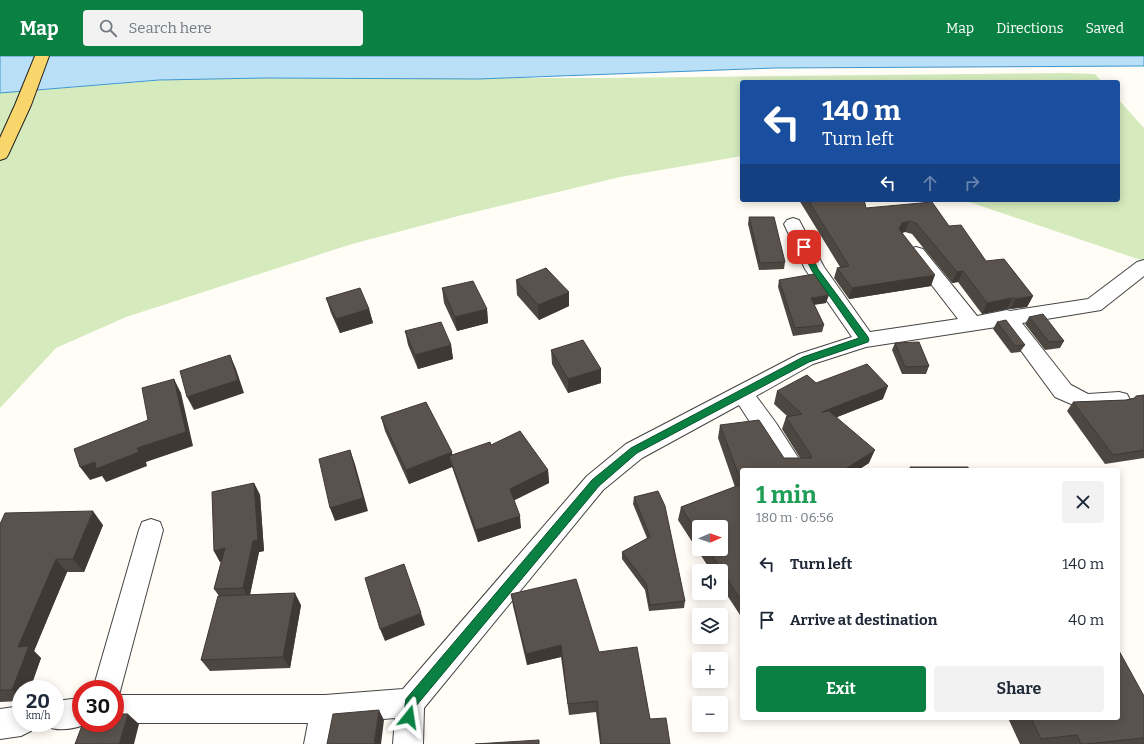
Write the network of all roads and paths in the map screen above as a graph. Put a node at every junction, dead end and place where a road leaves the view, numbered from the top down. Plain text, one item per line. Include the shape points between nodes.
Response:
1 (42, 56) edge
2 (0, 155) edge
3 (793, 224) dead end
4 (905, 239) edge
5 (1144, 266) edge
6 (1007, 317) junction
7 (972, 323) junction
8 (865, 340) junction
9 (743, 394) junction
10 (1119, 400) edge
11 (793, 468) edge
12 (151, 530) dead end
13 (109, 680) edge
14 (410, 703) junction
15 (124, 709) edge
16 (325, 709) junction
17 (12, 722) edge
18 (0, 724) edge
19 (319, 744) edge
20 (408, 744) edge

1 - 2 main road
3 - 8 street via 815,269
4 - 7 street
5 - 6 street via 1094,305
6 - 7 street
6 - 10 street via 1063,391 1085,402
7 - 8 street
8 - 9 street via 806,359
9 - 11 street
9 - 14 street via 634,451 595,483
12 - 13 street
14 - 16 street
14 - 20 street
15 - 16 street
16 - 19 street
17 - 18 street

